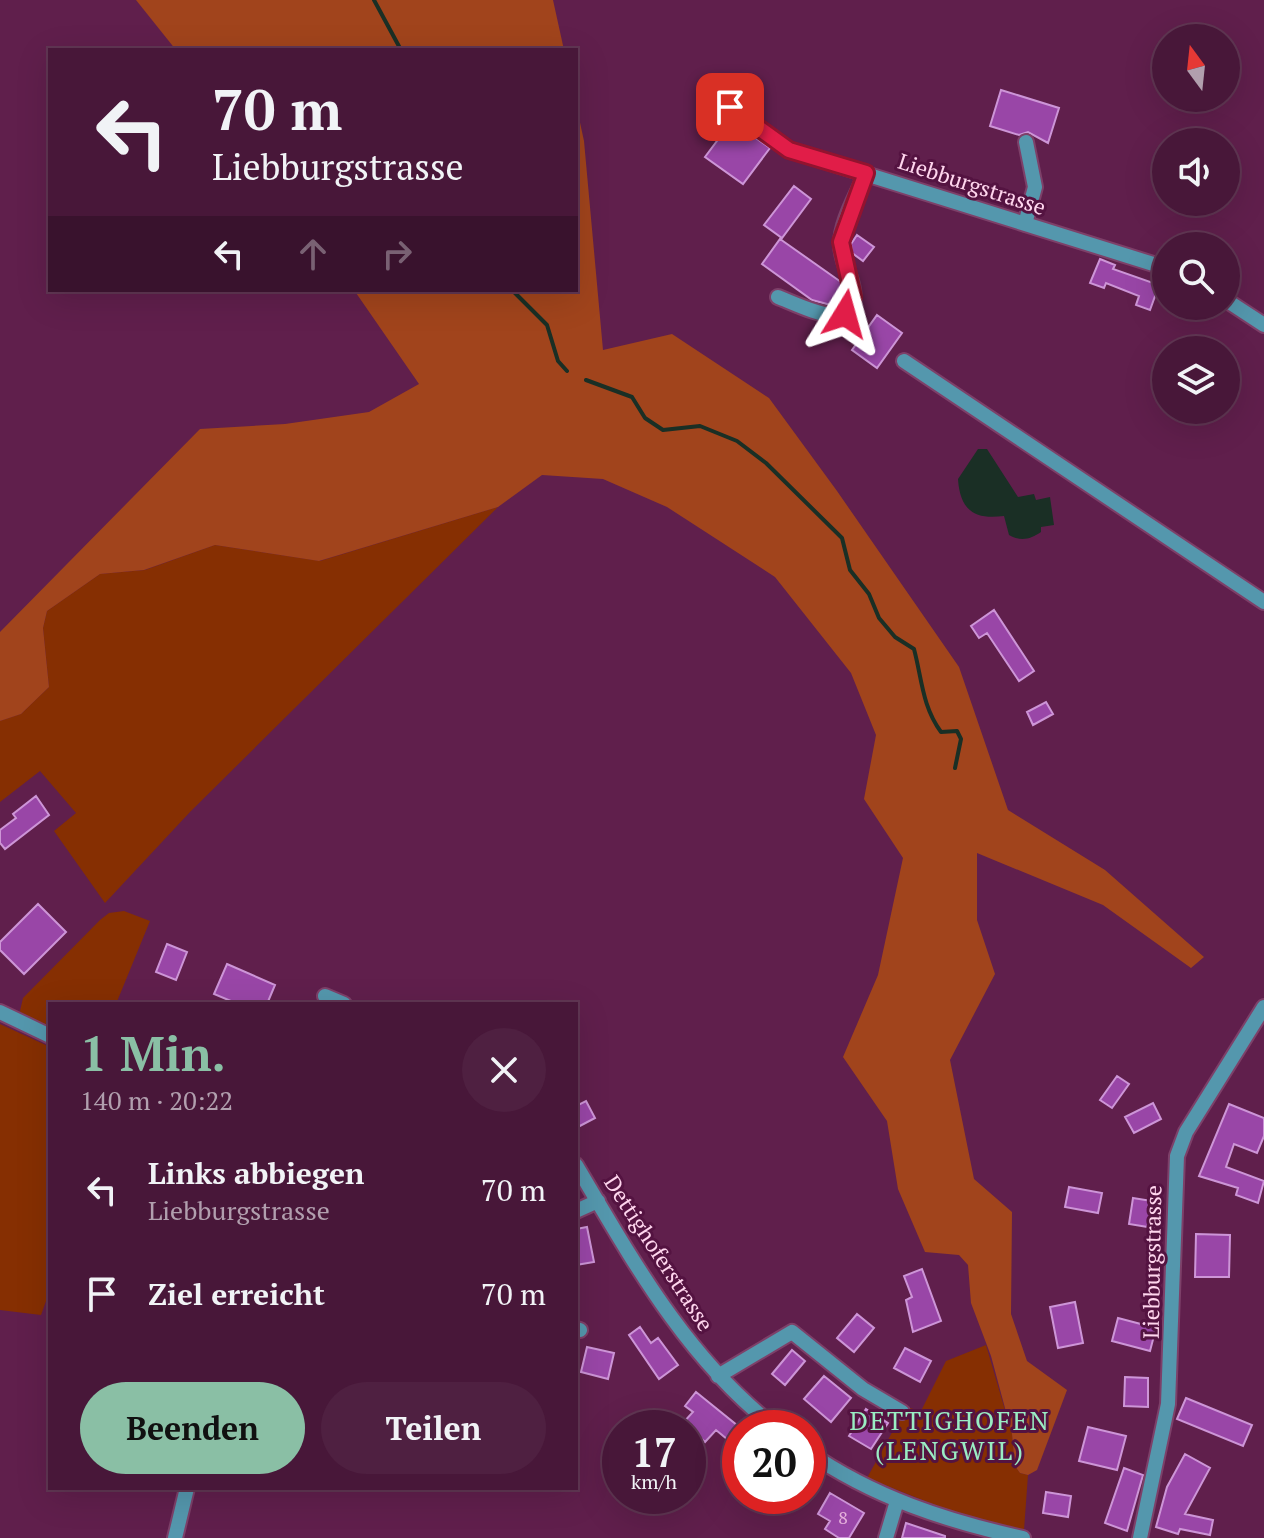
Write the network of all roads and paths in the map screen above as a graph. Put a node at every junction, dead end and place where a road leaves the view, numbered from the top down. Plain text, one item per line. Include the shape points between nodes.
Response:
1 (730, 107) dead end
2 (1026, 142) dead end
3 (866, 173) junction
4 (1025, 224) junction
5 (1152, 264) edge
6 (778, 297) dead end
7 (1240, 309) edge
8 (1264, 325) edge
9 (904, 361) dead end
10 (1264, 602) edge
11 (325, 996) dead end
12 (339, 1002) edge
13 (1264, 1007) edge
14 (0, 1012) edge
15 (48, 1035) edge
16 (578, 1168) edge
17 (598, 1201) junction
18 (578, 1210) edge
19 (718, 1376) junction
20 (756, 1410) edge
21 (902, 1412) dead end
22 (826, 1462) edge
23 (187, 1490) edge
24 (897, 1501) junction
25 (175, 1538) edge
26 (886, 1538) edge
27 (1023, 1538) edge
28 (1140, 1538) edge

1 - 3 street, Liebburgstrasse via 789,150
2 - 4 street via 1035,187
3 - 4 street, Liebburgstrasse
3 - 6 street via 841,242 853,297 849,309 827,317
4 - 5 street, Liebburgstrasse
7 - 8 street
9 - 10 street
11 - 12 street
13 - 28 street, Liebburgstrasse via 1186,1132 1177,1156 1169,1391
14 - 15 street
16 - 17 street, Dettighoferstrasse
17 - 18 street
17 - 19 street, Dettighoferstrasse via 668,1316
19 - 20 street, Dettighoferstrasse
19 - 21 street via 792,1332 863,1389
22 - 24 street
23 - 25 street
24 - 26 street
24 - 27 street

